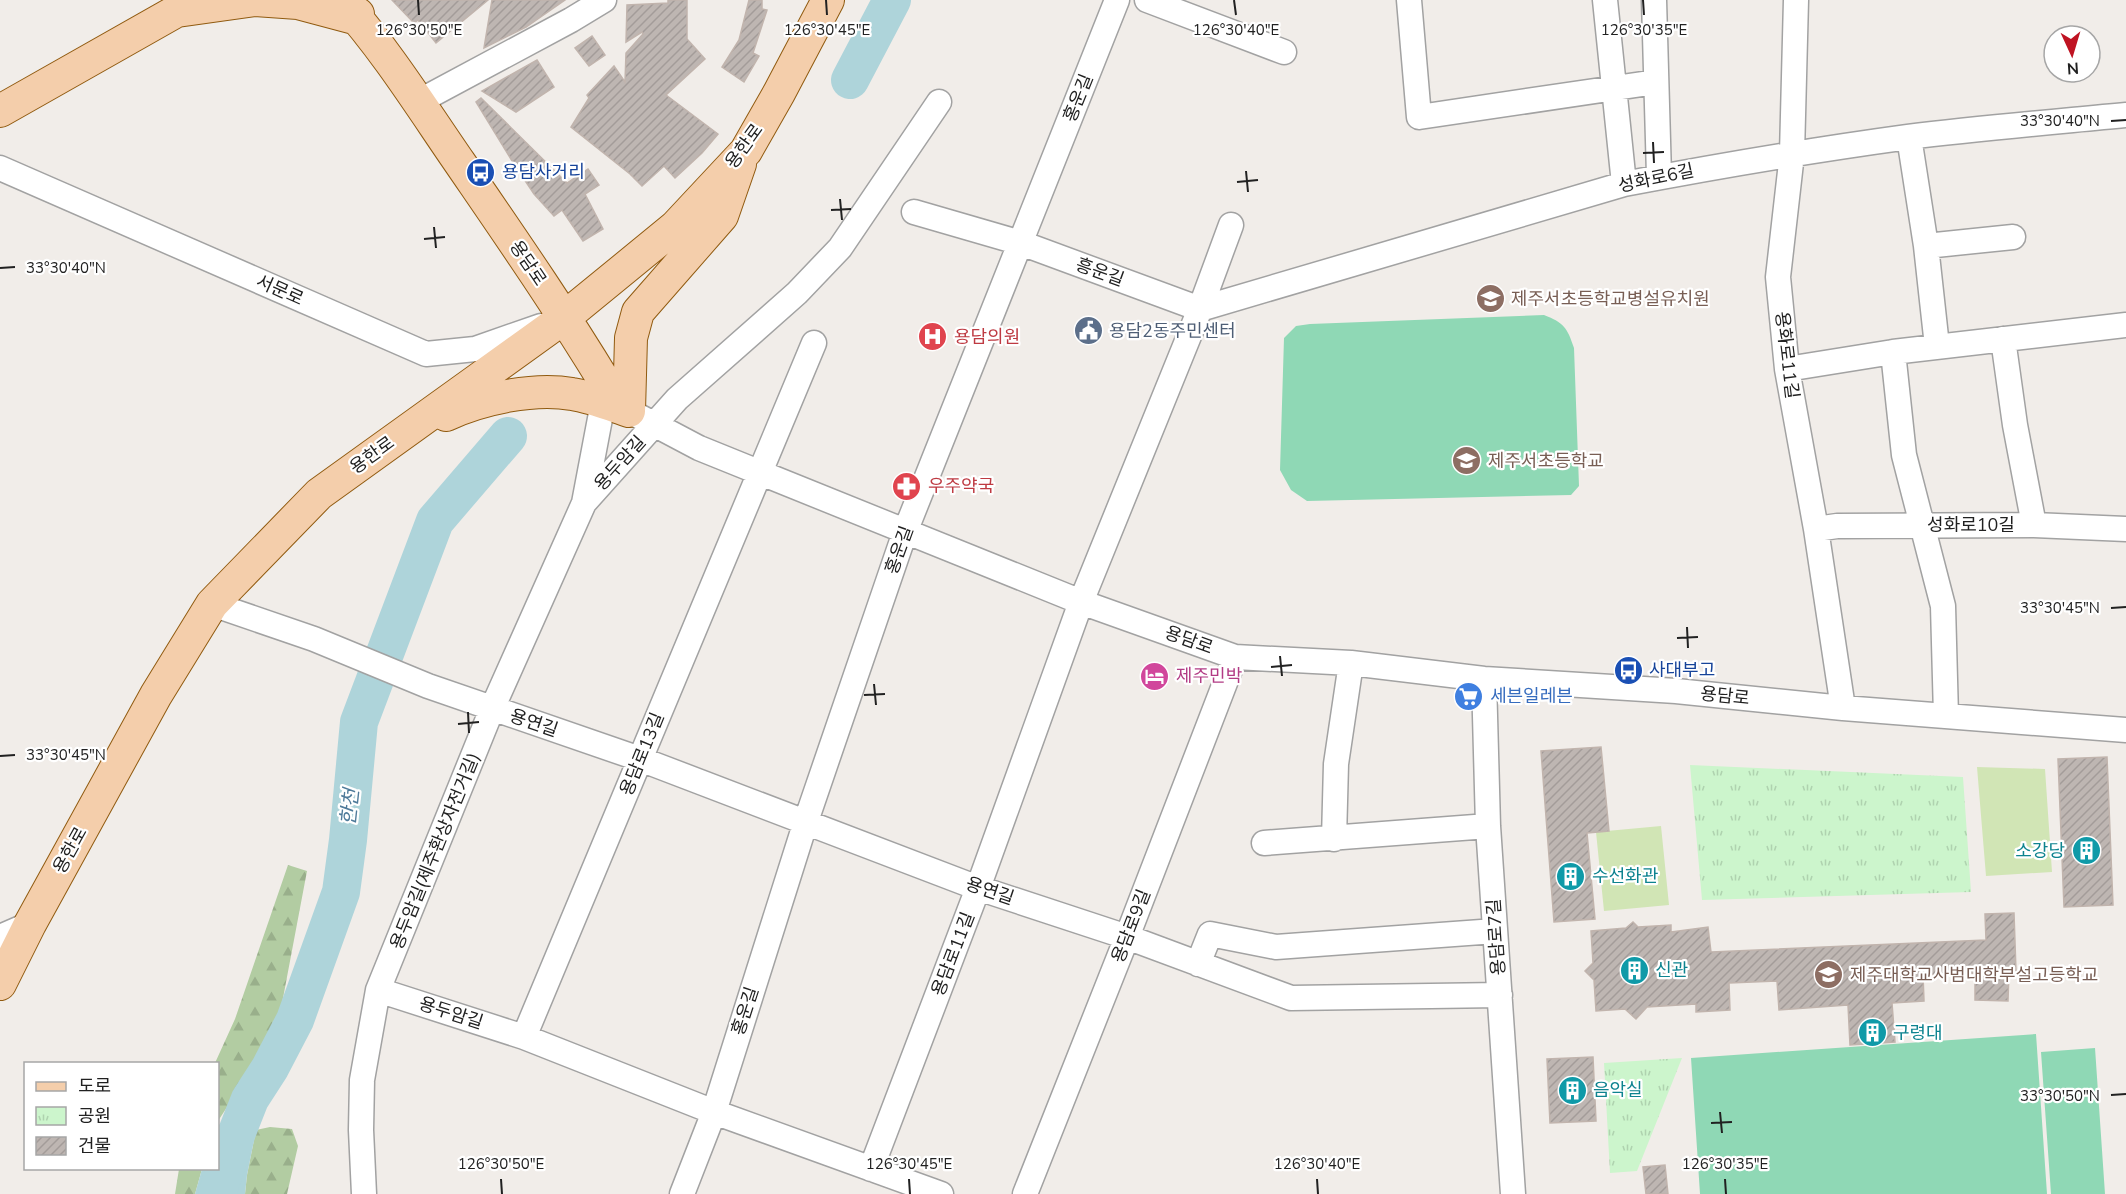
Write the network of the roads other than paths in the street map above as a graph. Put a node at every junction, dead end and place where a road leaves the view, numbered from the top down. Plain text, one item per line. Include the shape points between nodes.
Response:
1 (604, 0) edge
2 (828, 0) edge
3 (1118, 0) edge
4 (1147, 0) edge
5 (1408, 0) edge
6 (1605, 0) edge
7 (1654, 0) edge
8 (1796, 0) edge
9 (186, 4) edge
10 (353, 6) edge
11 (1284, 52) dead end
12 (1656, 82) junction
13 (1614, 90) junction
14 (418, 102) junction
15 (939, 102) dead end
16 (0, 111) edge
17 (2126, 115) edge
18 (1909, 137) junction
19 (744, 152) junction
20 (1792, 153) junction
21 (0, 168) edge
22 (1659, 176) junction
23 (1624, 184) junction
24 (914, 212) dead end
25 (1231, 225) dead end
26 (2013, 237) dead end
27 (1021, 243) junction
28 (1926, 246) junction
29 (1200, 309) junction
30 (566, 317) junction
31 (2126, 325) edge
32 (2003, 339) junction
33 (814, 343) dead end
34 (1937, 346) junction
35 (1893, 352) junction
36 (1787, 369) junction
37 (624, 406) junction
38 (393, 441) junction
39 (759, 471) junction
40 (584, 502) junction
41 (2034, 525) junction
42 (1922, 526) junction
43 (1816, 529) junction
44 (2126, 529) edge
45 (905, 532) junction
46 (1082, 602) junction
47 (212, 604) junction
48 (1235, 657) junction
49 (1351, 663) junction
50 (1484, 679) junction
51 (1843, 708) junction
52 (492, 709) junction
53 (1946, 716) junction
54 (2126, 730) edge
55 (640, 759) junction
56 (806, 821) junction
57 (1488, 826) junction
58 (1334, 839) junction
59 (1264, 843) dead end
60 (978, 888) junction
61 (30, 924) junction
62 (1495, 931) junction
63 (0, 937) edge
64 (1127, 937) junction
65 (1198, 964) junction
66 (0, 984) edge
67 (378, 990) junction
68 (1500, 994) junction
69 (524, 1037) junction
70 (714, 1112) junction
71 (871, 1169) junction
72 (364, 1194) edge
73 (682, 1194) edge
74 (941, 1194) edge
75 (1025, 1194) edge
76 (1513, 1194) edge

1 - 14 street
2 - 19 main road, 용한로
3 - 27 street, 홍운길
4 - 11 street
5 - 13 street via 1419,117
6 - 13 street
7 - 12 street
8 - 20 street, 용화로11길
9 - 10 main road via 254,0
9 - 16 main road
10 - 14 main road, 용담로
12 - 13 street
12 - 22 street
13 - 23 street
14 - 30 main road, 용담로
15 - 37 street, 용두암길 via 840,248 797,293 677,399
17 - 18 street, 성화로6길
18 - 20 street, 성화로6길
18 - 28 street
19 - 30 main road, 용한로 via 675,227
19 - 37 main road via 722,216 638,312 631,338
20 - 22 street, 성화로6길
20 - 36 street, 용화로11길 via 1778,277
21 - 30 street, 서문로 via 426,354 476,349
22 - 23 street, 성화로6길
23 - 29 street, 성화로6길
24 - 27 street, 흥운길
25 - 29 street
26 - 28 street
27 - 29 street, 흥운길
27 - 45 street, 홍운길
28 - 34 street
29 - 46 street
30 - 37 main road, 용담로
30 - 38 main road, 용한로
31 - 32 street
32 - 34 street
32 - 41 street via 2014,425
33 - 39 street
34 - 35 street
35 - 36 street
35 - 42 street via 1904,455
36 - 43 street, 용화로11길
37 - 38 main road via 572,394 499,397 460,408
37 - 39 street, 용담로 via 699,448
37 - 40 street, 용두암길(제주환상자전거길)
37 - 40 street, 용두암길 via 629,451
38 - 47 main road, 용한로 via 319,494
39 - 45 street, 용담로
39 - 55 street, 용담로13길
40 - 52 street, 용두암길(제주환상자전거길)
41 - 42 street, 성화로10길
41 - 44 street, 성화로10길
42 - 43 street, 성화로10길
42 - 53 street via 1943,606
43 - 51 street, 용화로11길
45 - 46 street, 용담로
45 - 56 street, 홍운길
46 - 48 street, 용담로
46 - 60 street, 용담로11길
47 - 52 street, 용연길 via 314,639
47 - 61 main road, 용한로 via 156,695
48 - 49 street, 용담로
48 - 64 street, 용담로9길
49 - 50 street, 용담로
49 - 58 street via 1336,764
50 - 51 street, 용담로 via 1676,691
50 - 57 street, 용담로7길
51 - 53 street, 용담로
52 - 55 street, 용연길
52 - 67 street, 용두암길(제주환상자전거길)
53 - 54 street, 용담로
55 - 56 street, 용연길
55 - 69 street, 용담로13길
56 - 60 street, 용연길
56 - 70 street, 홍운길
57 - 58 street
57 - 62 street, 용담로7길
58 - 59 street
60 - 64 street, 용연길
60 - 71 street, 용담로11길
61 - 63 street
61 - 66 main road, 용한로
62 - 65 street via 1276,947 1210,934
62 - 68 street, 용담로7길
64 - 65 street, 용연길
64 - 75 street, 용담로9길
65 - 68 street, 용연길 via 1290,998
67 - 69 street, 용두암길
67 - 72 street, 용두암길(제주환상자전거길) via 362,1080
68 - 76 street, 용담로7길
69 - 70 street
70 - 71 street
70 - 73 street, 홍운길
71 - 74 street

